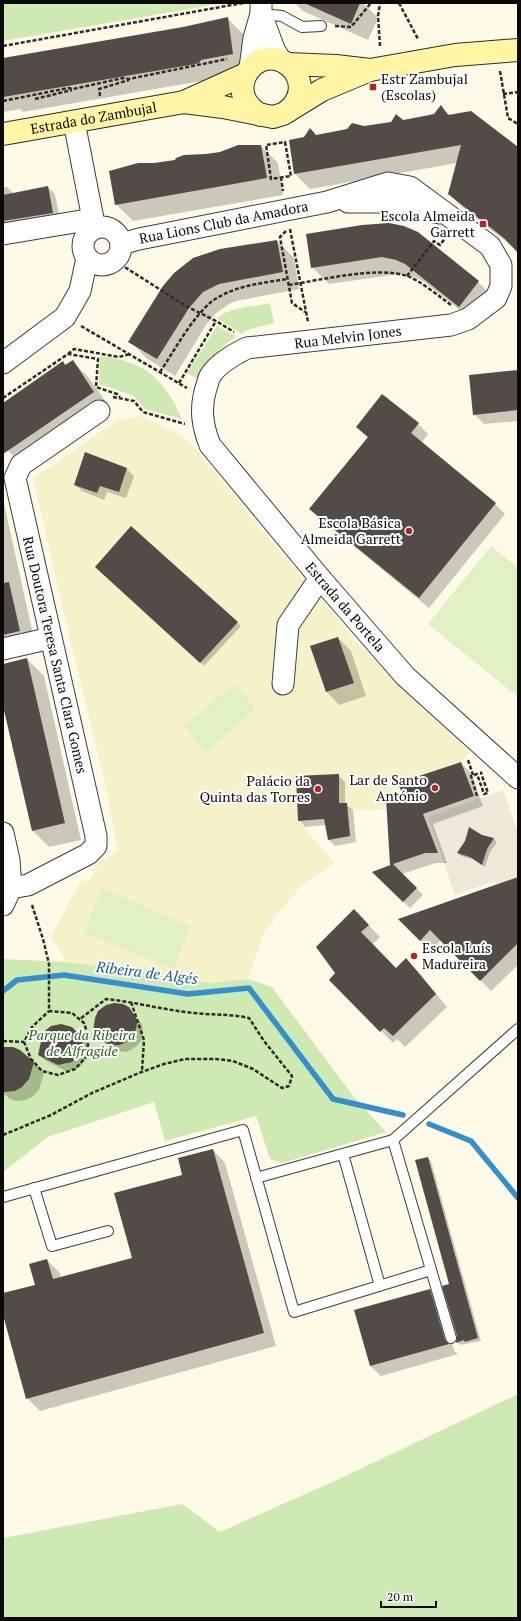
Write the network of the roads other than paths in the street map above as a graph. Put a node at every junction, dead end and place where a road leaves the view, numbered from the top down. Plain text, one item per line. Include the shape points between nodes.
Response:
1 (256, 7) edge
2 (320, 26) road end
3 (518, 50) edge
4 (284, 62) junction
5 (243, 67) junction
6 (370, 70) junction
7 (184, 102) junction
8 (288, 112) junction
9 (261, 115) junction
10 (74, 122) junction
11 (3, 134) edge
12 (94, 223) junction
13 (3, 234) edge
14 (115, 256) junction
15 (87, 258) junction
16 (510, 285) edge
17 (67, 314) junction
18 (3, 363) edge
19 (106, 404) road end
20 (203, 421) joint
21 (320, 578) junction
22 (51, 638) junction
23 (3, 649) edge
24 (283, 684) dead end
25 (518, 778) edge
26 (3, 833) edge
27 (7, 897) edge
28 (518, 1029) edge
29 (393, 1140) junction
30 (343, 1154) junction
31 (256, 1178) junction
32 (34, 1188) junction
33 (3, 1197) edge
34 (108, 1231) dead end
35 (431, 1270) junction
36 (380, 1286) junction
37 (451, 1338) dead end

1 - 2 lane via 282,16 302,27
1 - 4 street via 274,50
1 - 5 street via 254,38
3 - 6 street, Estrada do Zambujal via 455,56
4 - 5 street, Estrada do Zambujal via 272,59
4 - 6 street, Estrada do Zambujal
4 - 8 street via 298,77 300,84 297,100
5 - 7 street, Estrada do Zambujal
5 - 9 street via 244,98 248,106
6 - 8 street, Estrada do Zambujal via 322,90
7 - 9 street, Estrada do Zambujal
7 - 10 street, Estrada do Zambujal
8 - 9 street, Estrada do Zambujal via 273,117
10 - 11 street, Estrada do Zambujal
10 - 12 street
12 - 13 street
12 - 14 street via 111,229 119,238
12 - 15 street via 84,239 84,252
14 - 15 street via 97,265
14 - 16 street, Rua Lions Club da Amadora via 139,239 327,202 387,202 446,214 490,246
14 - 17 street via 91,292
15 - 17 street via 80,291
16 - 20 street, Rua Melvin Jones via 468,319 451,325 247,348 230,357 210,376 204,396
17 - 18 street
19 - 22 street, Rua Doutora Teresa Santa Clara Gomes via 21,465 15,478
20 - 21 street, Estrada da Portela via 210,445
21 - 24 street via 288,625
21 - 25 street, Estrada da Portela via 405,676
22 - 23 street
22 - 27 street, Rua Doutora Teresa Santa Clara Gomes via 96,836 96,846 88,854
26 - 27 street via 9,860
28 - 29 lane
29 - 30 lane
29 - 35 lane
30 - 31 lane
30 - 36 lane
31 - 32 lane via 243,1130
31 - 36 lane via 294,1312
32 - 33 lane
32 - 34 lane via 52,1246
35 - 36 lane
35 - 37 lane

